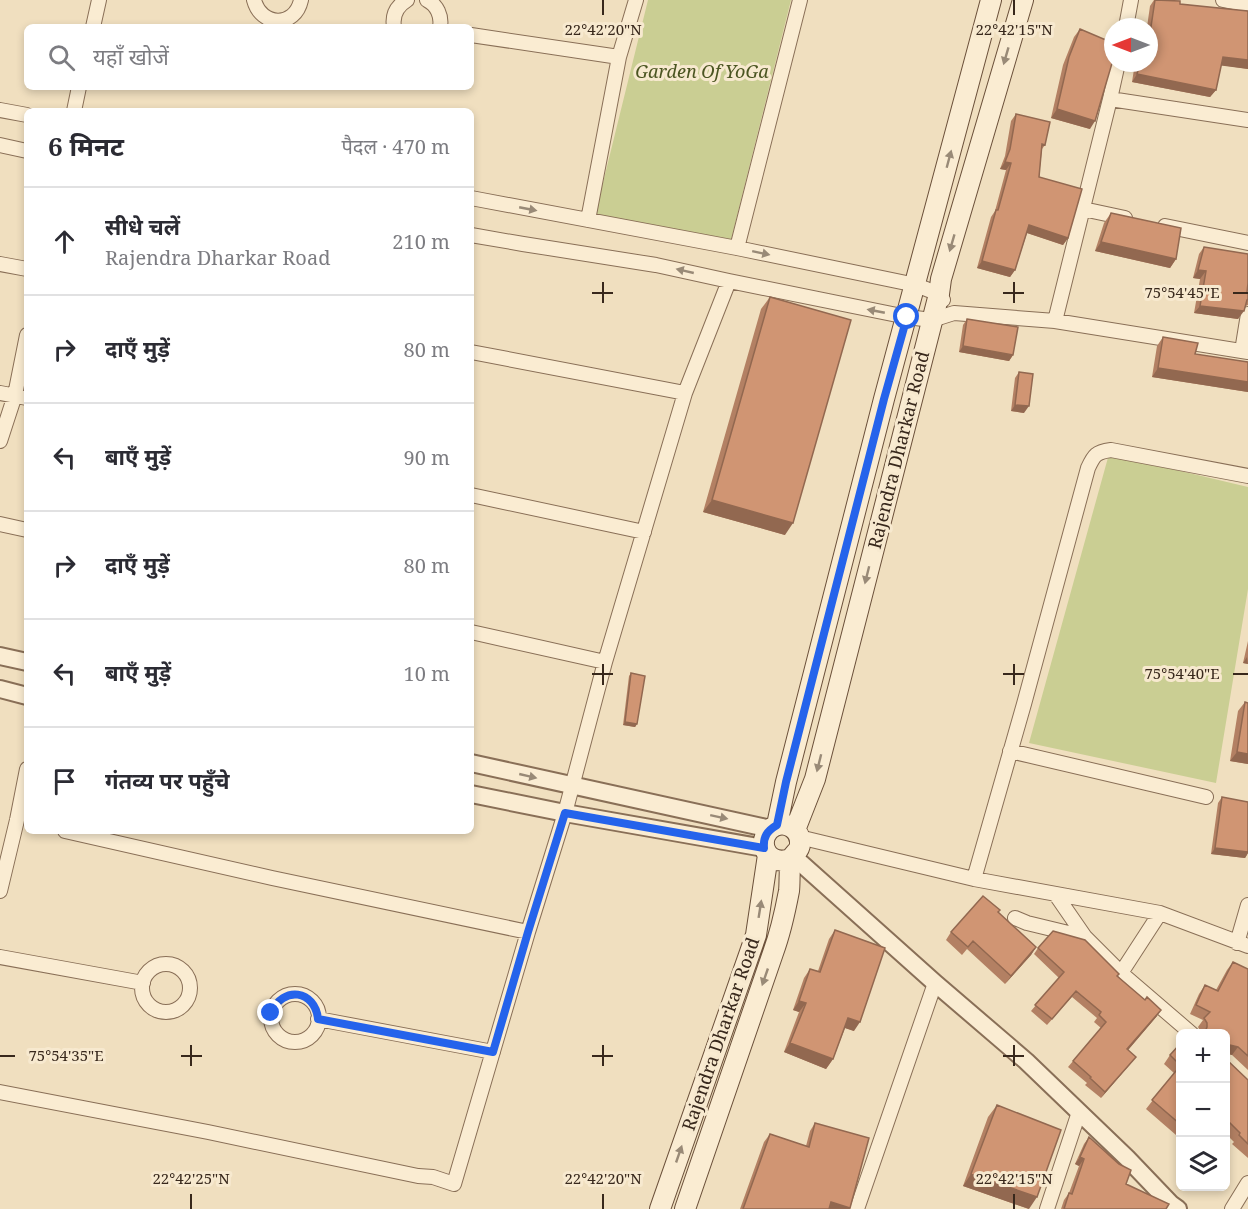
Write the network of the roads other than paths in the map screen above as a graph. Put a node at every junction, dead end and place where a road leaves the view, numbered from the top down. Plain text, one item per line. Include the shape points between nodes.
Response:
1 (99, 0) edge
2 (254, 0) edge
3 (301, 0) edge
4 (407, 0) edge
5 (427, 0) edge
6 (636, 0) edge
7 (800, 0) edge
8 (991, 0) edge
9 (1023, 0) edge
10 (1131, 0) edge
11 (1223, 0) edge
12 (1248, 5) edge
13 (1128, 18) edge
14 (94, 24) edge
15 (394, 24) edge
16 (440, 24) edge
17 (474, 35) edge
18 (619, 57) junction
19 (1116, 72) edge
20 (78, 90) edge
21 (1110, 99) junction
22 (75, 108) edge
23 (0, 110) edge
24 (24, 114) edge
25 (1248, 120) edge
26 (0, 146) edge
27 (24, 150) edge
28 (474, 199) edge
29 (1083, 209) junction
30 (588, 220) junction
31 (474, 236) edge
32 (1248, 243) edge
33 (737, 248) junction
34 (0, 264) edge
35 (24, 268) edge
36 (729, 281) junction
37 (916, 285) junction
38 (939, 294) junction
39 (954, 313) junction
40 (1248, 314) edge
41 (907, 317) junction
42 (932, 320) junction
43 (1055, 321) junction
44 (1245, 352) edge
45 (474, 353) edge
46 (24, 366) edge
47 (0, 393) edge
48 (685, 393) junction
49 (21, 397) edge
50 (0, 441) edge
51 (1248, 476) edge
52 (474, 496) edge
53 (0, 524) edge
54 (24, 529) edge
55 (644, 532) junction
56 (474, 633) edge
57 (0, 656) edge
58 (24, 661) edge
59 (605, 662) junction
60 (0, 689) edge
61 (24, 695) edge
62 (1010, 751) junction
63 (474, 764) edge
64 (572, 786) junction
65 (474, 795) edge
66 (1206, 797) dead end
67 (24, 800) edge
68 (565, 813) junction
69 (22, 821) edge
70 (785, 830) junction
71 (78, 834) edge
72 (766, 851) junction
73 (793, 858) junction
74 (974, 879) junction
75 (0, 891) edge
76 (1056, 895) junction
77 (1248, 906) edge
78 (1160, 913) junction
79 (1015, 918) dead end
80 (528, 932) junction
81 (1085, 937) junction
82 (1242, 944) edge
83 (0, 957) edge
84 (1121, 973) junction
85 (143, 983) dead end
86 (935, 983) junction
87 (318, 1019) dead end
88 (1186, 1029) edge
89 (493, 1052) junction
90 (0, 1092) edge
91 (1079, 1112) junction
92 (1248, 1184) edge
93 (1172, 1207) edge
94 (660, 1209) edge
95 (685, 1209) edge
96 (857, 1209) edge
97 (1047, 1209) edge
98 (1232, 1209) edge

1 - 14 street
2 - 3 street via 260,14 282,21 296,13
4 - 15 street via 397,9
5 - 16 street via 440,15
6 - 18 street
7 - 33 street
37 -> 8 main road, Rajendra Dharkar Road
9 -> 38 main road, Rajendra Dharkar Road
10 - 13 street
11 - 12 street
17 - 18 street
18 - 30 street
19 - 21 street
20 - 22 street
21 - 25 street
21 - 29 street
23 - 24 street
26 - 27 street
28 -> 30 street
29 - 32 street
29 - 43 street
30 - 33 street
36 -> 31 street
33 -> 37 street
34 - 35 street
41 -> 36 street
36 - 48 street
37 - 38 street
37 - 41 main road, Rajendra Dharkar Road
38 - 39 street
38 - 42 main road, Rajendra Dharkar Road
39 - 42 street
39 - 43 street
40 - 44 street
41 - 42 street
41 - 70 main road, Rajendra Dharkar Road via 792,759
42 -> 70 main road, Rajendra Dharkar Road via 815,779
43 - 44 street
45 - 48 street
46 - 49 street
47 - 49 street
48 - 55 street
49 - 50 street
51 - 62 street via 1111,450 1100,451 1093,457
52 - 55 street
53 - 54 street
55 - 59 street
56 - 59 street
57 - 58 street
59 - 64 street
60 - 61 street
62 - 66 street
62 - 74 street
63 -> 64 street
64 - 68 street
64 -> 70 street
65 - 68 street
67 - 69 street
68 - 72 street
68 - 80 street
69 - 75 street
70 - 72 main road, Rajendra Dharkar Road via 766,834
70 - 73 main road, Rajendra Dharkar Road via 800,844
70 - 74 street
71 - 80 street
72 - 73 main road via 774,860
94 -> 72 main road, Rajendra Dharkar Road via 756,935
73 - 86 street
73 -> 95 main road, Rajendra Dharkar Road via 775,947
74 - 76 street
76 - 78 street
76 - 81 street
77 - 82 street
78 - 82 street
78 - 84 street
79 - 81 street
80 - 89 street
81 - 84 street
83 - 85 street
84 - 88 street
86 - 91 street
86 - 96 street
87 - 89 street
89 - 90 street via 454,1184
91 - 93 street
91 - 97 street
92 - 98 street

